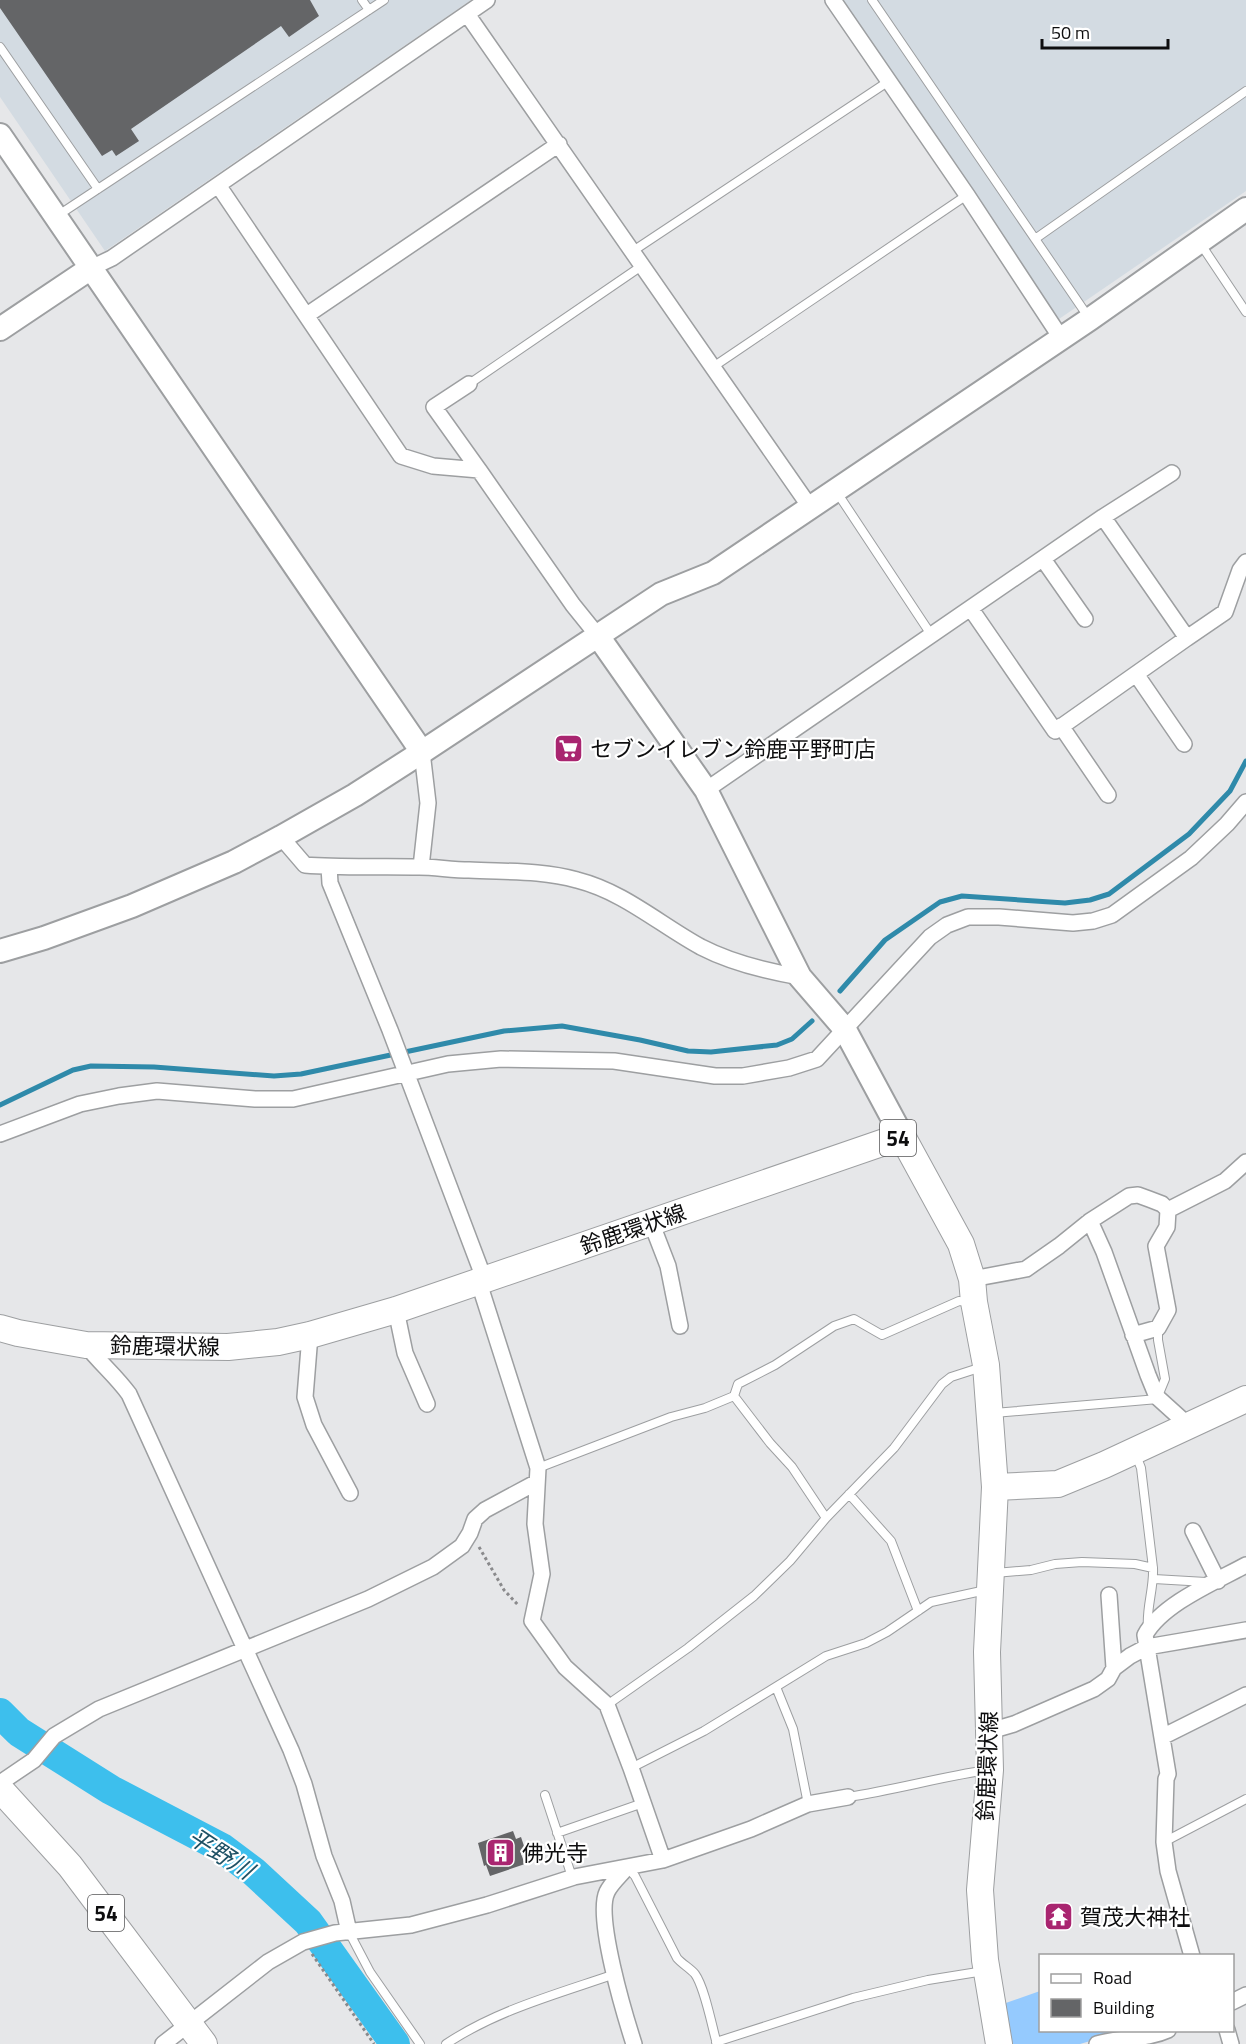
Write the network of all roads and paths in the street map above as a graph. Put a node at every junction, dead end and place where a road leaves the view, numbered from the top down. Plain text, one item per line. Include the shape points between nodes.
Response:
1 (362, 0) edge
2 (384, 0) edge
3 (487, 0) edge
4 (833, 0) edge
5 (872, 0) edge
6 (369, 10) junction
7 (467, 14) junction
8 (0, 47) edge
9 (889, 81) junction
10 (1246, 91) edge
11 (0, 135) edge
12 (559, 144) junction
13 (218, 184) junction
14 (98, 189) junction
15 (967, 195) junction
16 (1246, 210) edge
17 (56, 217) junction
18 (1035, 239) junction
19 (1199, 242) junction
20 (633, 251) junction
21 (643, 265) junction
22 (91, 268) junction
23 (1246, 312) edge
24 (307, 315) junction
25 (1090, 319) junction
26 (0, 329) edge
27 (1061, 338) junction
28 (713, 367) junction
29 (469, 384) joint
30 (478, 470) junction
31 (1172, 472) dead end
32 (842, 500) dead end
33 (810, 507) junction
34 (1102, 518) junction
35 (1043, 559) junction
36 (1246, 562) edge
37 (971, 609) junction
38 (1085, 619) dead end
39 (598, 636) junction
40 (932, 636) junction
41 (1186, 638) junction
42 (1136, 674) junction
43 (1061, 726) junction
44 (1184, 744) dead end
45 (422, 752) junction
46 (706, 790) junction
47 (1108, 795) dead end
48 (1246, 802) edge
49 (281, 837) junction
50 (329, 867) junction
51 (422, 867) junction
52 (0, 951) edge
53 (800, 977) junction
54 (844, 1028) junction
55 (405, 1070) junction
56 (0, 1134) edge
57 (902, 1136) junction
58 (1246, 1162) edge
59 (1168, 1210) junction
60 (1090, 1221) junction
61 (651, 1222) junction
62 (482, 1282) junction
63 (973, 1290) junction
64 (396, 1311) junction
65 (680, 1326) dead end
66 (0, 1328) edge
67 (1158, 1328) junction
68 (310, 1335) junction
69 (1133, 1335) junction
70 (86, 1345) junction
71 (986, 1365) junction
72 (734, 1396) junction
73 (1158, 1398) junction
74 (1244, 1403) edge
75 (427, 1404) dead end
76 (990, 1413) junction
77 (1188, 1425) junction
78 (1135, 1450) junction
79 (537, 1475) junction
80 (995, 1486) junction
81 (350, 1493) dead end
82 (849, 1494) junction
83 (826, 1518) junction
84 (1193, 1532) dead end
85 (470, 1533) junction
86 (1246, 1565) edge
87 (1154, 1568) junction
88 (1154, 1579) junction
89 (990, 1582) junction
90 (1217, 1582) junction
91 (1109, 1595) dead end
92 (918, 1611) junction
93 (532, 1621) junction
94 (1148, 1628) junction
95 (1246, 1630) edge
96 (1147, 1647) junction
97 (245, 1650) junction
98 (1114, 1668) junction
99 (776, 1687) junction
100 (1246, 1695) edge
101 (607, 1705) junction
102 (990, 1731) junction
103 (1162, 1737) junction
104 (631, 1768) junction
105 (990, 1770) junction
106 (0, 1784) edge
107 (0, 1789) edge
108 (545, 1795) dead end
109 (848, 1797) joint
110 (1246, 1799) edge
111 (643, 1803) junction
112 (808, 1804) junction
113 (557, 1833) junction
114 (1164, 1842) junction
115 (663, 1860) junction
116 (627, 1866) junction
117 (572, 1877) junction
118 (342, 1933) junction
119 (303, 1942) junction
120 (1191, 1954) edge
121 (987, 1970) junction
122 (615, 1974) junction
123 (1165, 2032) edge
124 (196, 2034) edge
125 (717, 2043) edge
126 (163, 2044) edge
127 (374, 2044) edge
128 (420, 2044) edge
129 (446, 2044) edge
130 (634, 2044) edge
131 (999, 2044) edge
132 (1097, 2044) edge

1 - 6 lane
2 - 6 lane
3 - 7 street
4 - 9 street
5 - 18 lane
6 - 14 lane
7 - 12 street
7 - 13 street
8 - 14 lane
9 - 15 street
9 - 20 lane
10 - 18 lane
11 - 17 street
12 - 20 street
12 - 24 street
13 - 22 street via 112,258
13 - 24 street
14 - 17 lane
15 - 27 street
15 - 28 lane
16 - 19 street
17 - 22 street
18 - 25 lane
19 - 23 lane
19 - 25 street
20 - 21 street
21 - 28 street
21 - 29 lane
22 - 26 street
22 - 45 street
24 - 30 street via 400,456 433,466
25 - 27 street
27 - 33 street
28 - 33 street
29 - 30 street via 434,407
30 - 39 street
31 - 34 street
32 - 40 lane
33 - 39 street via 713,573 661,594
34 - 35 street
34 - 41 street
35 - 37 street
35 - 38 street
36 - 41 street via 1225,612
37 - 40 street
37 - 43 street via 1055,731
39 - 45 street
39 - 46 street
40 - 46 street
41 - 42 street
42 - 43 street
42 - 44 street
43 - 47 street
45 - 49 street
45 - 51 street via 428,803
46 - 53 street
48 - 54 street via 1191,858 1112,915 1073,923 968,917 946,926 930,937
49 - 50 street via 305,865
49 - 52 street via 132,906
50 - 51 street
50 - 55 street via 330,883
51 - 53 street via 526,872 578,880 627,900 720,956
53 - 54 street
54 - 55 street via 817,1059 742,1076 614,1062 501,1059
54 - 57 street
55 - 56 street via 293,1099 157,1091 119,1096 80,1104
55 - 62 street
57 - 61 main road, 鈴鹿環状線 / 54
57 - 63 main road, 鈴鹿環状線 / 54 via 960,1244
58 - 59 street via 1226,1180
59 - 60 street via 1149,1199 1129,1196
59 - 67 street via 1167,1227 1155,1246 1168,1310
60 - 63 street via 1026,1269
60 - 69 street
61 - 62 main road, 鈴鹿環状線 / 54
61 - 65 street via 668,1266
62 - 64 main road, 鈴鹿環状線 / 54
62 - 79 street
63 - 71 main road, 鈴鹿環状線 / 54
63 - 72 lane via 959,1301 882,1335 854,1319 834,1326 738,1384
64 - 68 main road, 鈴鹿環状線 / 54
64 - 75 street via 405,1353
66 - 70 main road, 鈴鹿環状線 / 54
67 - 69 street
67 - 73 lane via 1165,1379
68 - 70 main road, 鈴鹿環状線 / 54 via 228,1347
68 - 81 street via 305,1397 314,1425
69 - 73 street
70 - 97 street via 129,1394
71 - 76 main road, 鈴鹿環状線 / 54
71 - 82 lane via 942,1384 894,1448
72 - 79 lane via 671,1417
72 - 83 lane via 792,1467
73 - 76 lane
73 - 77 street
74 - 77 main road
76 - 80 main road, 鈴鹿環状線 / 54
77 - 78 main road
78 - 80 main road via 1058,1484
78 - 87 lane via 1141,1468
79 - 85 street via 485,1510 475,1519
79 - 93 street via 535,1524 542,1574
80 - 89 main road, 鈴鹿環状線 / 54
82 - 83 lane
82 - 92 lane via 891,1541
83 - 101 lane via 754,1596
84 - 90 street
85 - 93 path via 504,1590
85 - 97 street via 462,1546 433,1567 369,1599
86 - 90 street
87 - 88 lane
87 - 89 lane via 1135,1564 1055,1564
88 - 90 lane
88 - 94 lane via 1146,1614
89 - 92 lane via 931,1602
89 - 102 main road, 鈴鹿環状線 / 54
90 - 94 street via 1167,1609
91 - 98 street
92 - 99 lane via 887,1632 826,1656
93 - 101 street via 565,1667
94 - 96 street via 1144,1635
95 - 96 street
96 - 98 street
96 - 103 street
97 - 106 street via 99,1709 54,1736 34,1760
97 - 118 street via 304,1784 324,1856 342,1902
98 - 102 street via 1108,1679 1094,1689
99 - 104 lane via 704,1731
99 - 112 lane via 793,1729
100 - 103 street
101 - 104 street
102 - 105 main road, 鈴鹿環状線 / 54
103 - 114 street via 1168,1774
104 - 111 street
105 - 109 lane
105 - 121 main road, 鈴鹿環状線 / 54 via 980,1890
107 - 124 main road, 54 via 70,1866
108 - 113 lane
109 - 112 street
110 - 114 lane
111 - 113 lane
111 - 115 street
112 - 115 street
113 - 117 lane
114 - 120 street via 1168,1871
115 - 116 street
116 - 117 street
116 - 122 street via 606,1893 604,1919
116 - 125 lane via 636,1876 677,1958 697,1978
117 - 118 street via 411,1925
118 - 119 street
118 - 128 lane
119 - 124 street via 268,1962
119 - 127 path
121 - 125 lane via 853,1998
121 - 131 main road, 鈴鹿環状線 / 54
122 - 129 lane via 514,2009
122 - 130 street
123 - 132 street
124 - 126 street

